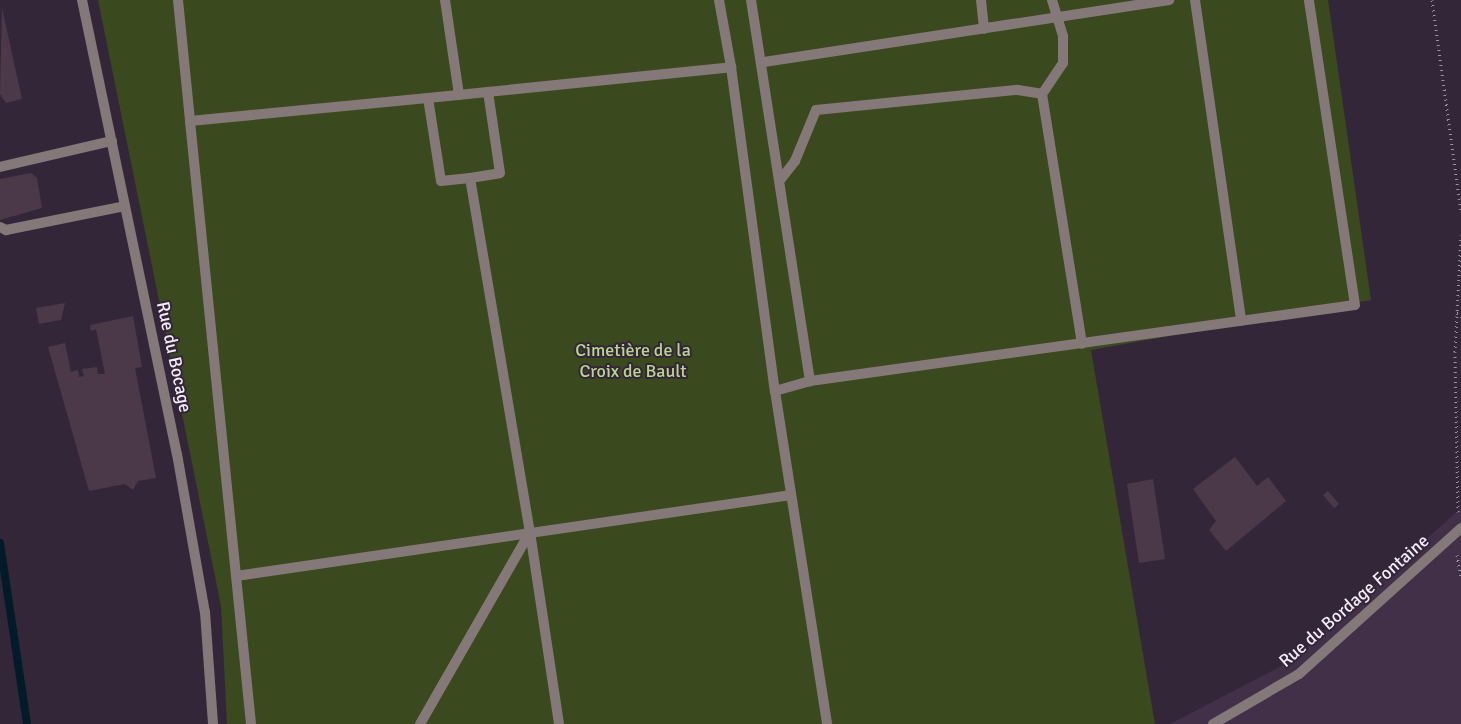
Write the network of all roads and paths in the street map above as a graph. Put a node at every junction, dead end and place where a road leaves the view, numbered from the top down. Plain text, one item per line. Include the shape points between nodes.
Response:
1 (82, 0) edge
2 (178, 0) edge
3 (445, 0) edge
4 (719, 0) edge
5 (752, 0) edge
6 (981, 0) edge
7 (1052, 0) edge
8 (1170, 0) edge
9 (1195, 0) edge
10 (1309, 0) edge
11 (1432, 0) edge
12 (1054, 18) junction
13 (984, 28) junction
14 (764, 62) junction
15 (731, 67) junction
16 (488, 92) junction
17 (1042, 94) junction
18 (459, 95) junction
19 (428, 98) junction
20 (190, 121) junction
21 (112, 141) junction
22 (0, 167) edge
23 (470, 178) junction
24 (781, 179) junction
25 (125, 206) junction
26 (1461, 212) edge
27 (0, 228) edge
28 (1461, 235) edge
29 (1459, 312) edge
30 (1461, 317) edge
31 (1241, 321) junction
32 (1082, 344) junction
33 (810, 381) junction
34 (774, 391) junction
35 (791, 495) junction
36 (1459, 529) edge
37 (530, 532) junction
38 (1460, 561) edge
39 (236, 576) junction
40 (1461, 577) edge
41 (213, 724) edge
42 (251, 724) edge
43 (420, 724) edge
44 (559, 724) edge
45 (827, 724) edge
46 (1213, 724) edge

1 - 21 street, Rue du Bocage
2 - 20 street
3 - 18 street
4 - 15 street
5 - 14 street
6 - 13 street
7 - 12 street
8 - 12 street
9 - 31 street
10 - 31 street via 1355,305
11 - 26 path
12 - 13 street
12 - 17 street via 1063,36 1063,63
13 - 14 street
14 - 24 street
15 - 16 street
15 - 34 street
16 - 18 street
16 - 23 street via 500,173
17 - 24 street via 1018,90 816,110 795,161
17 - 32 street
18 - 19 street
19 - 20 street
19 - 23 street via 441,181
20 - 39 street
21 - 22 street
21 - 25 street, Rue du Bocage
23 - 37 street
24 - 33 street
25 - 27 street via 6,230
25 - 41 street, Rue du Bocage via 205,612
28 - 29 path
29 - 30 path
29 - 36 path
31 - 32 street
32 - 33 street
33 - 34 street
34 - 35 street
35 - 37 street
35 - 45 street
36 - 38 path
36 - 46 street, Rue du Bordage Fontaine via 1299,674
37 - 39 street
37 - 43 street
37 - 44 street
38 - 40 path
39 - 42 street

